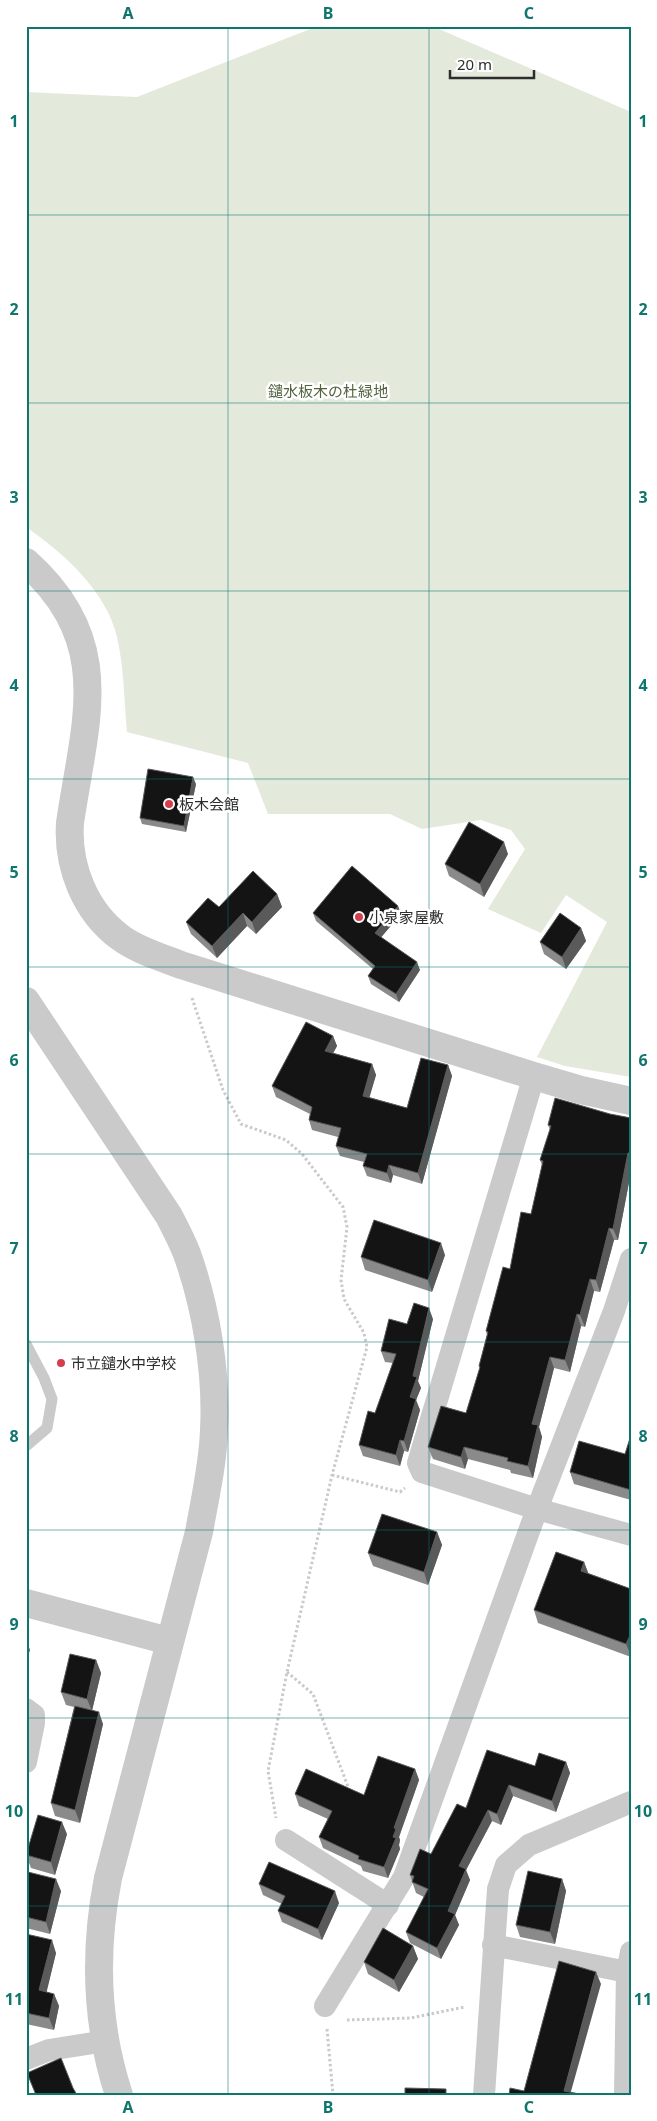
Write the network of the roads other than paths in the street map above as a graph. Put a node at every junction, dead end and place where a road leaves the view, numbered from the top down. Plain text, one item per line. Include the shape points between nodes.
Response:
1 (26, 562) edge
2 (26, 1001) edge
3 (534, 1076) junction
4 (631, 1101) edge
5 (631, 1259) edge
6 (26, 1344) edge
7 (26, 1446) edge
8 (537, 1509) junction
9 (631, 1535) edge
10 (26, 1602) edge
11 (169, 1641) junction
12 (26, 1709) edge
13 (26, 1762) edge
14 (631, 1802) edge
15 (286, 1840) road end
16 (388, 1905) junction
17 (493, 1945) junction
18 (629, 1962) edge
19 (326, 2014) road end
20 (106, 2041) junction
21 (26, 2059) edge
22 (119, 2095) edge
23 (484, 2095) edge
24 (625, 2095) edge

1 - 3 street via 50,586 70,617 87,666 89,702 68,841 80,888 98,915 121,938 149,953
2 - 11 street via 169,1216 187,1253 205,1322 213,1377 214,1430 210,1468 199,1532
3 - 4 street
3 - 8 street via 418,1463 422,1472
5 - 8 street
6 - 7 lane via 52,1399 47,1428
8 - 9 street
8 - 16 street via 404,1878
10 - 11 street
11 - 20 street via 103,1902 99,1960
12 - 13 street via 34,1715
14 - 17 street via 529,1845 506,1865 498,1889
15 - 16 street
16 - 19 street
17 - 18 street
17 - 23 street
18 - 24 street
20 - 21 street via 49,2050
20 - 22 street

